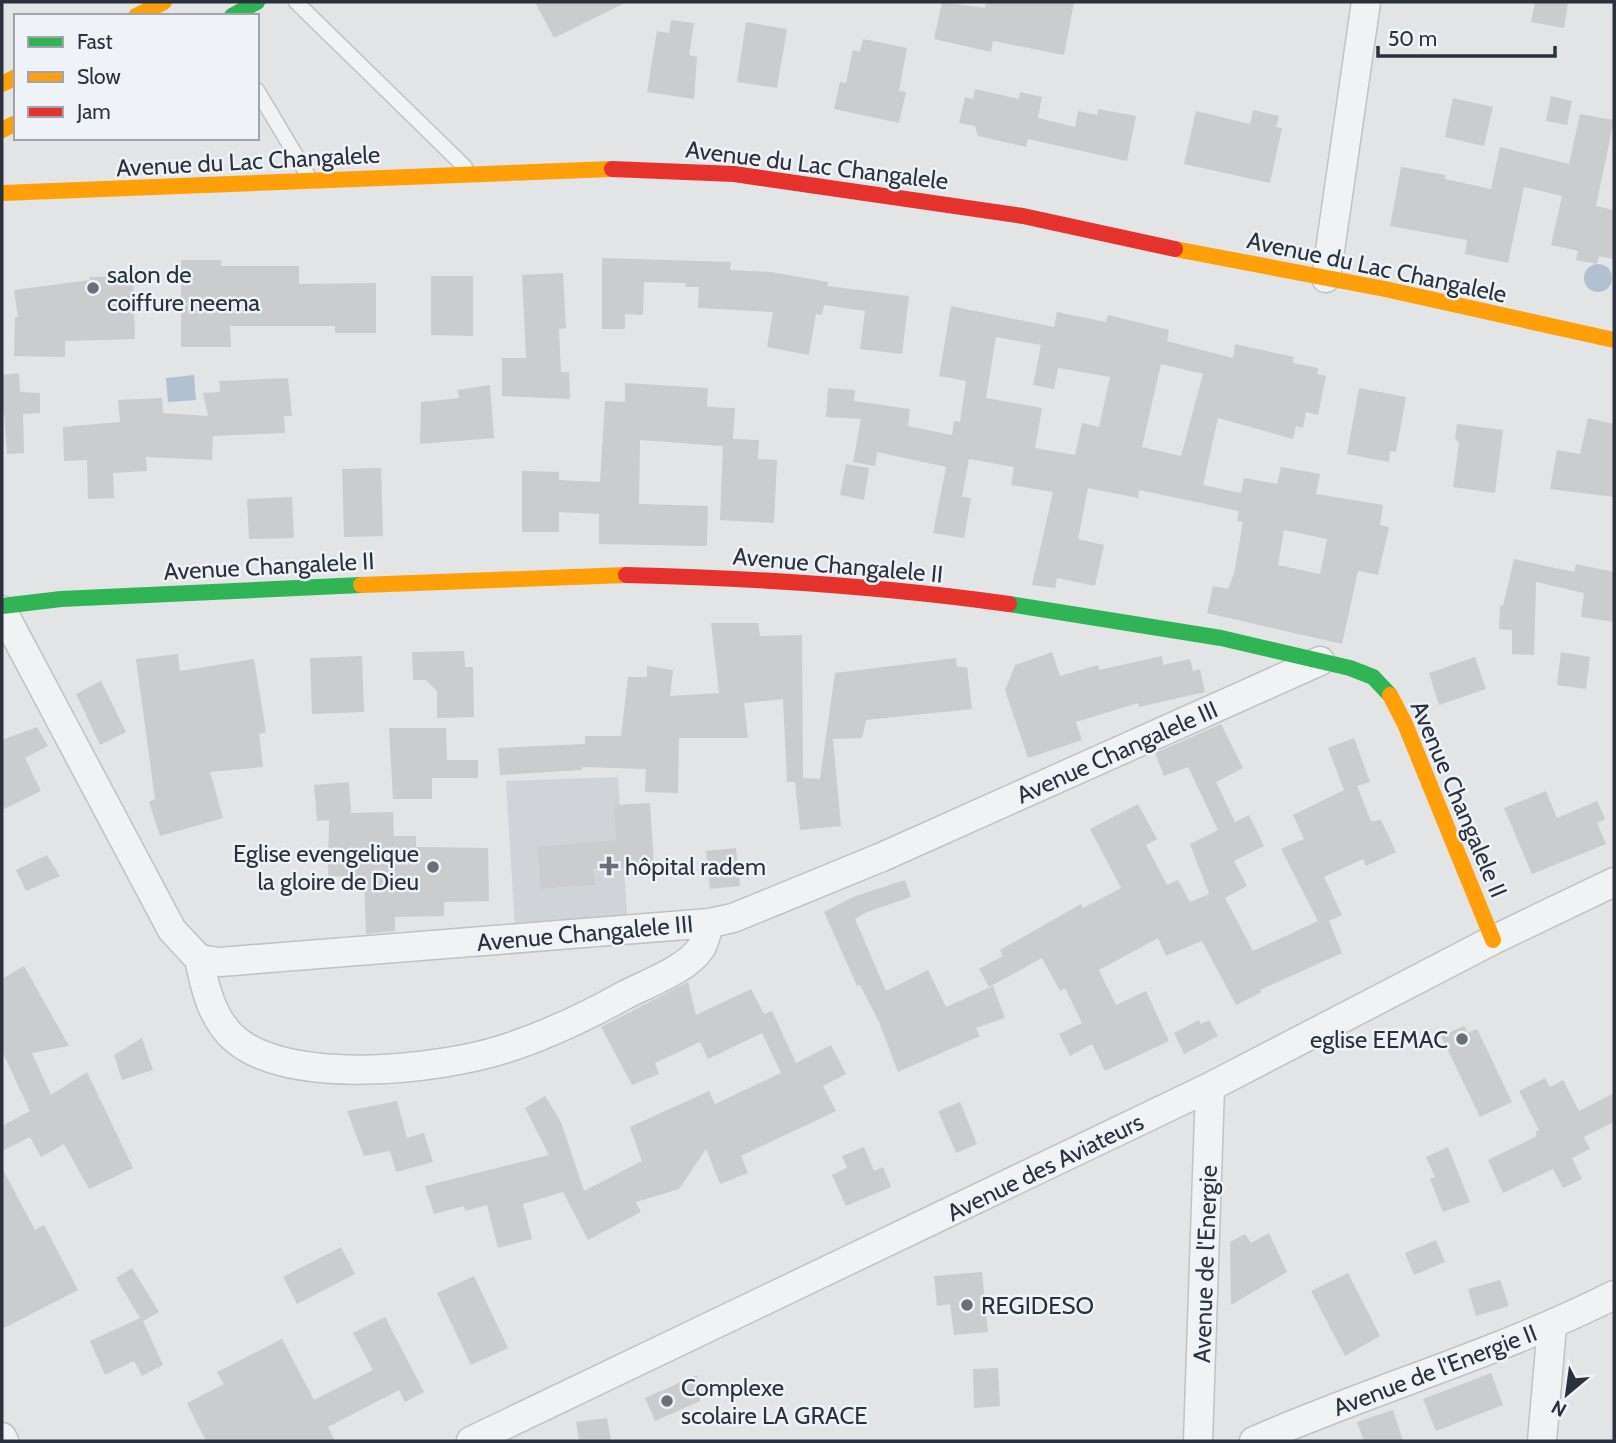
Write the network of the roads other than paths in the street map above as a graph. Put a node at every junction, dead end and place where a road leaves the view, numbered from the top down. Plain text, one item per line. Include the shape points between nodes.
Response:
1 (163, 2) edge
2 (257, 2) edge
3 (296, 2) edge
4 (1366, 2) edge
5 (140, 14) edge
6 (236, 14) edge
7 (259, 93) edge
8 (471, 172) junction
9 (312, 183) junction
10 (2, 193) edge
11 (1326, 278) junction
12 (1614, 340) edge
13 (2, 608) edge
14 (1320, 661) junction
15 (1614, 882) edge
16 (710, 923) junction
17 (1493, 940) junction
18 (199, 959) junction
19 (1210, 1087) junction
20 (1614, 1295) edge
21 (1552, 1326) junction
22 (471, 1441) edge
23 (1198, 1441) edge
24 (1254, 1441) edge
25 (1542, 1441) edge

1 - 5 main road
2 - 6 main road
3 - 8 lane
4 - 11 street
7 - 9 lane
8 - 9 main road, Avenue du Lac Changalele
8 - 11 main road, Avenue du Lac Changalele via 645,168 808,183 1023,216
9 - 10 main road, Avenue du Lac Changalele
11 - 12 main road, Avenue du Lac Changalele
13 - 14 main road, Avenue Changalele II via 61,599 591,574 775,579 897,588 1084,614
13 - 18 street via 172,930
14 - 16 street, Avenue Changalele III via 882,857 733,918
14 - 17 main road, Avenue Changalele II via 1373,677 1387,690
15 - 17 street, Avenue des Aviateurs
16 - 18 street, Avenue Changalele III via 239,961
16 - 18 street via 701,947 685,962 595,1011 504,1049 437,1064 367,1069 299,1067 236,1040 220,1023
17 - 19 street, Avenue des Aviateurs
19 - 22 street, Avenue des Aviateurs
19 - 23 street, Avenue de l'Energie
20 - 21 street, Avenue de l'Energie II
21 - 24 street, Avenue de l'Energie II
21 - 25 street

